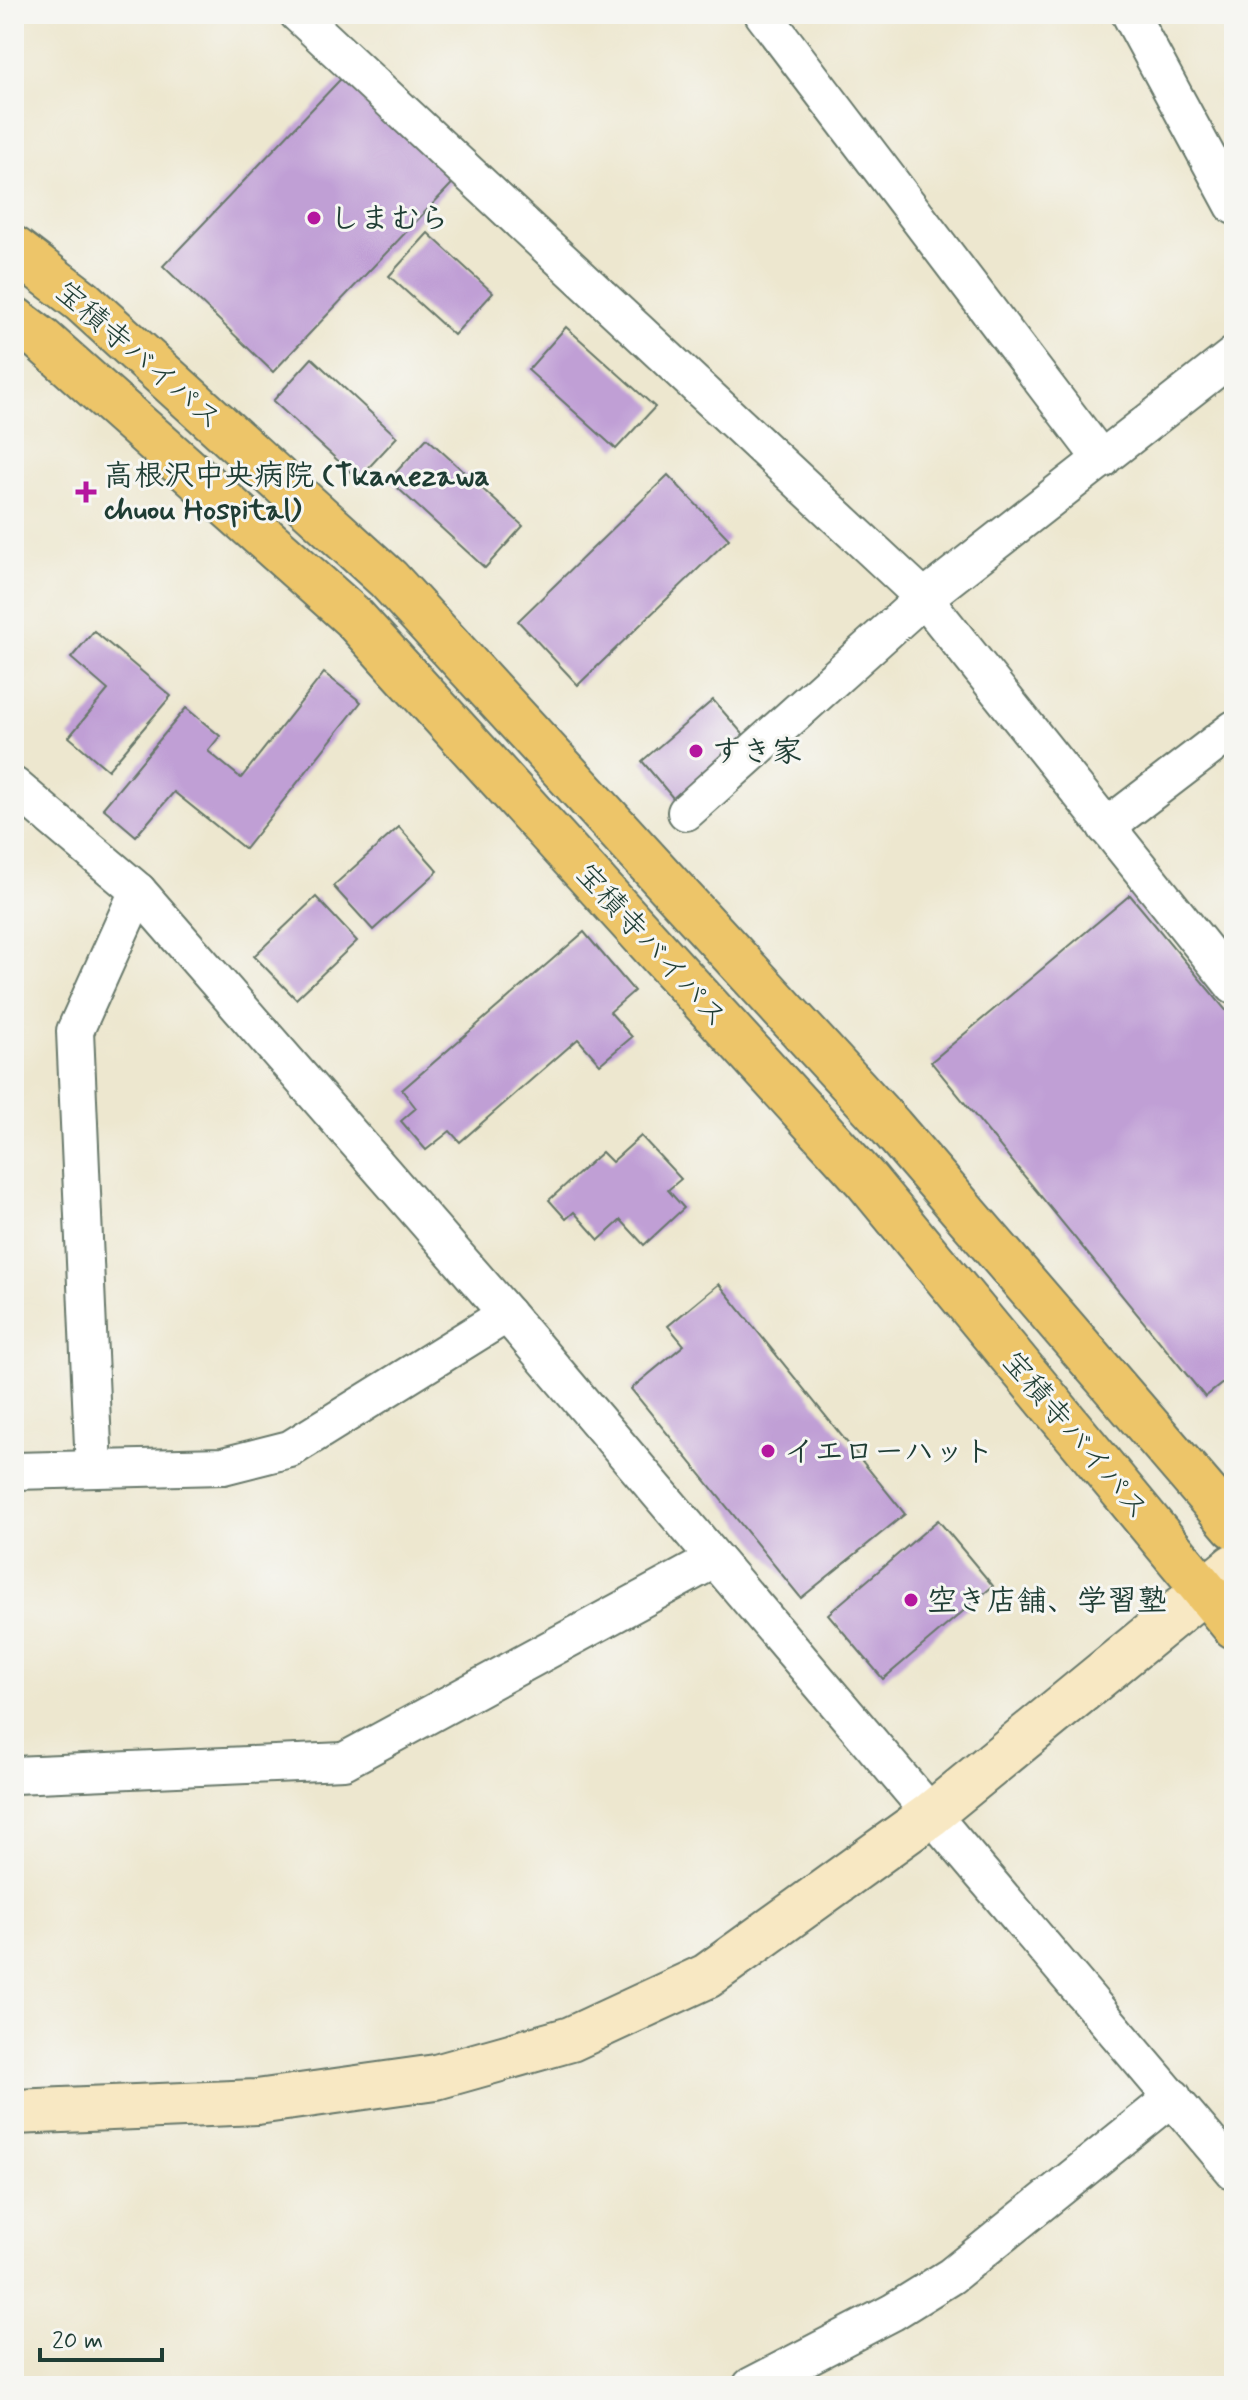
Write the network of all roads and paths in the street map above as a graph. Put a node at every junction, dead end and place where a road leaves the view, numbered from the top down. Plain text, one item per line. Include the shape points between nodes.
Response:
1 (298, 14) edge
2 (763, 14) edge
3 (1130, 14) edge
4 (1234, 206) edge
5 (14, 249) edge
6 (14, 319) edge
7 (1234, 355) edge
8 (1102, 460) junction
9 (924, 598) junction
10 (1234, 729) edge
11 (14, 786) edge
12 (686, 812) dead end
13 (1106, 827) junction
14 (138, 891) junction
15 (1234, 986) edge
16 (507, 1314) junction
17 (94, 1469) junction
18 (14, 1471) edge
19 (1234, 1526) edge
20 (714, 1560) junction
21 (1219, 1578) edge
22 (1234, 1626) edge
23 (14, 1775) edge
24 (930, 1815) junction
25 (1173, 2097) junction
26 (14, 2112) edge
27 (1234, 2171) edge
28 (751, 2386) edge

1 - 9 street
2 - 8 street
3 - 4 street
5 - 19 main road, 宝積寺バイパス via 82,301 388,579 891,1127
6 - 21 main road, 宝積寺バイパス via 353,617 866,1180
7 - 8 street
8 - 9 street
9 - 12 street
9 - 13 street
10 - 13 street
11 - 14 street
13 - 15 street
14 - 16 street
14 - 17 street via 75,1031
16 - 17 street via 290,1449 223,1466
16 - 20 street
17 - 18 street
20 - 23 street via 344,1761
20 - 24 street
21 - 22 main road, 宝積寺バイパス
21 - 24 street
24 - 25 street
24 - 26 street via 707,1976 571,2039 436,2077 257,2102
25 - 27 street
25 - 28 street via 951,2276

